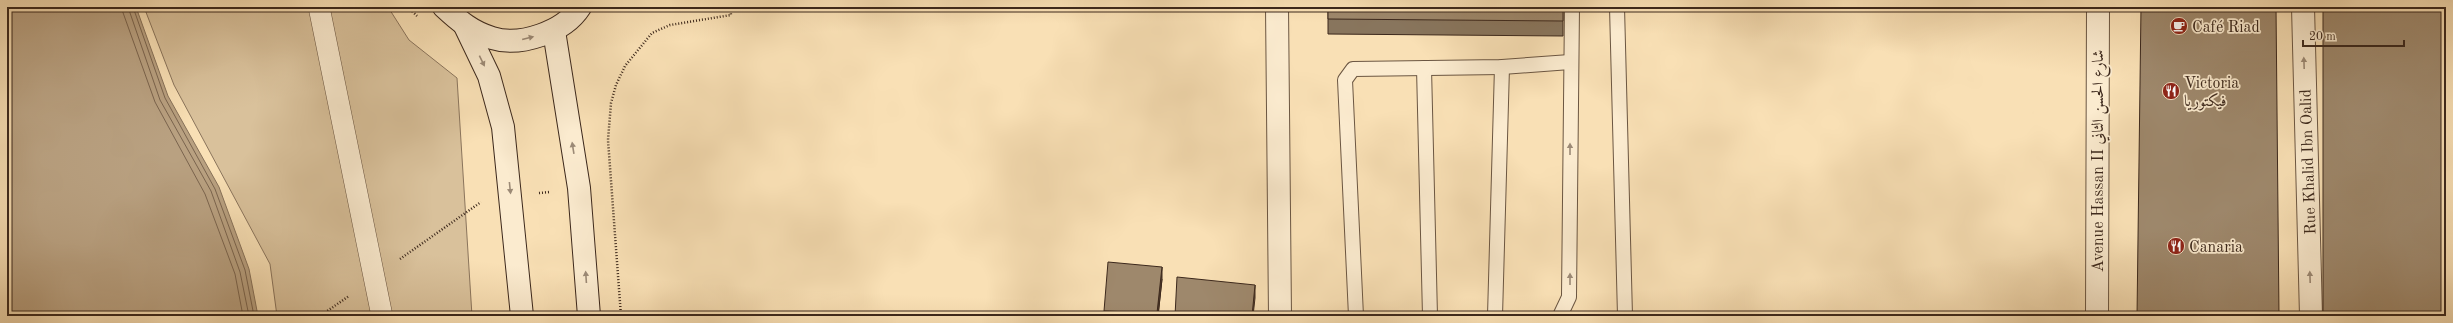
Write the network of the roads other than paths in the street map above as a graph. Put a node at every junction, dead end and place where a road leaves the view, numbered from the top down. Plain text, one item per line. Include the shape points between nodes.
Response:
1 (319, 7) edge
2 (444, 7) edge
3 (1277, 7) edge
4 (1572, 7) edge
5 (1617, 7) edge
6 (2098, 7) edge
7 (2303, 7) edge
8 (582, 9) edge
9 (465, 26) junction
10 (554, 31) junction
11 (1570, 62) junction
12 (1502, 67) junction
13 (1424, 68) junction
14 (382, 316) edge
15 (522, 316) edge
16 (589, 316) edge
17 (1280, 316) edge
18 (1356, 316) edge
19 (1430, 316) edge
20 (1495, 316) edge
21 (1560, 316) edge
22 (1625, 316) edge
23 (2097, 316) edge
24 (2311, 316) edge

1 - 14 street
2 - 9 street
3 - 17 street
4 - 11 lane
5 - 22 lane
6 - 23 street, Avenue Hassan II شارع الحسن الثاني
24 -> 7 street, Rue Khalid Ibn Oalid
8 - 10 street
9 -> 10 street via 493,39 524,40
9 -> 15 street via 491,83 503,127
16 -> 10 street via 579,188
11 - 12 lane
21 -> 11 lane via 1570,297
12 - 13 lane
12 - 20 lane
13 - 18 lane via 1353,69 1345,80
13 - 19 lane

